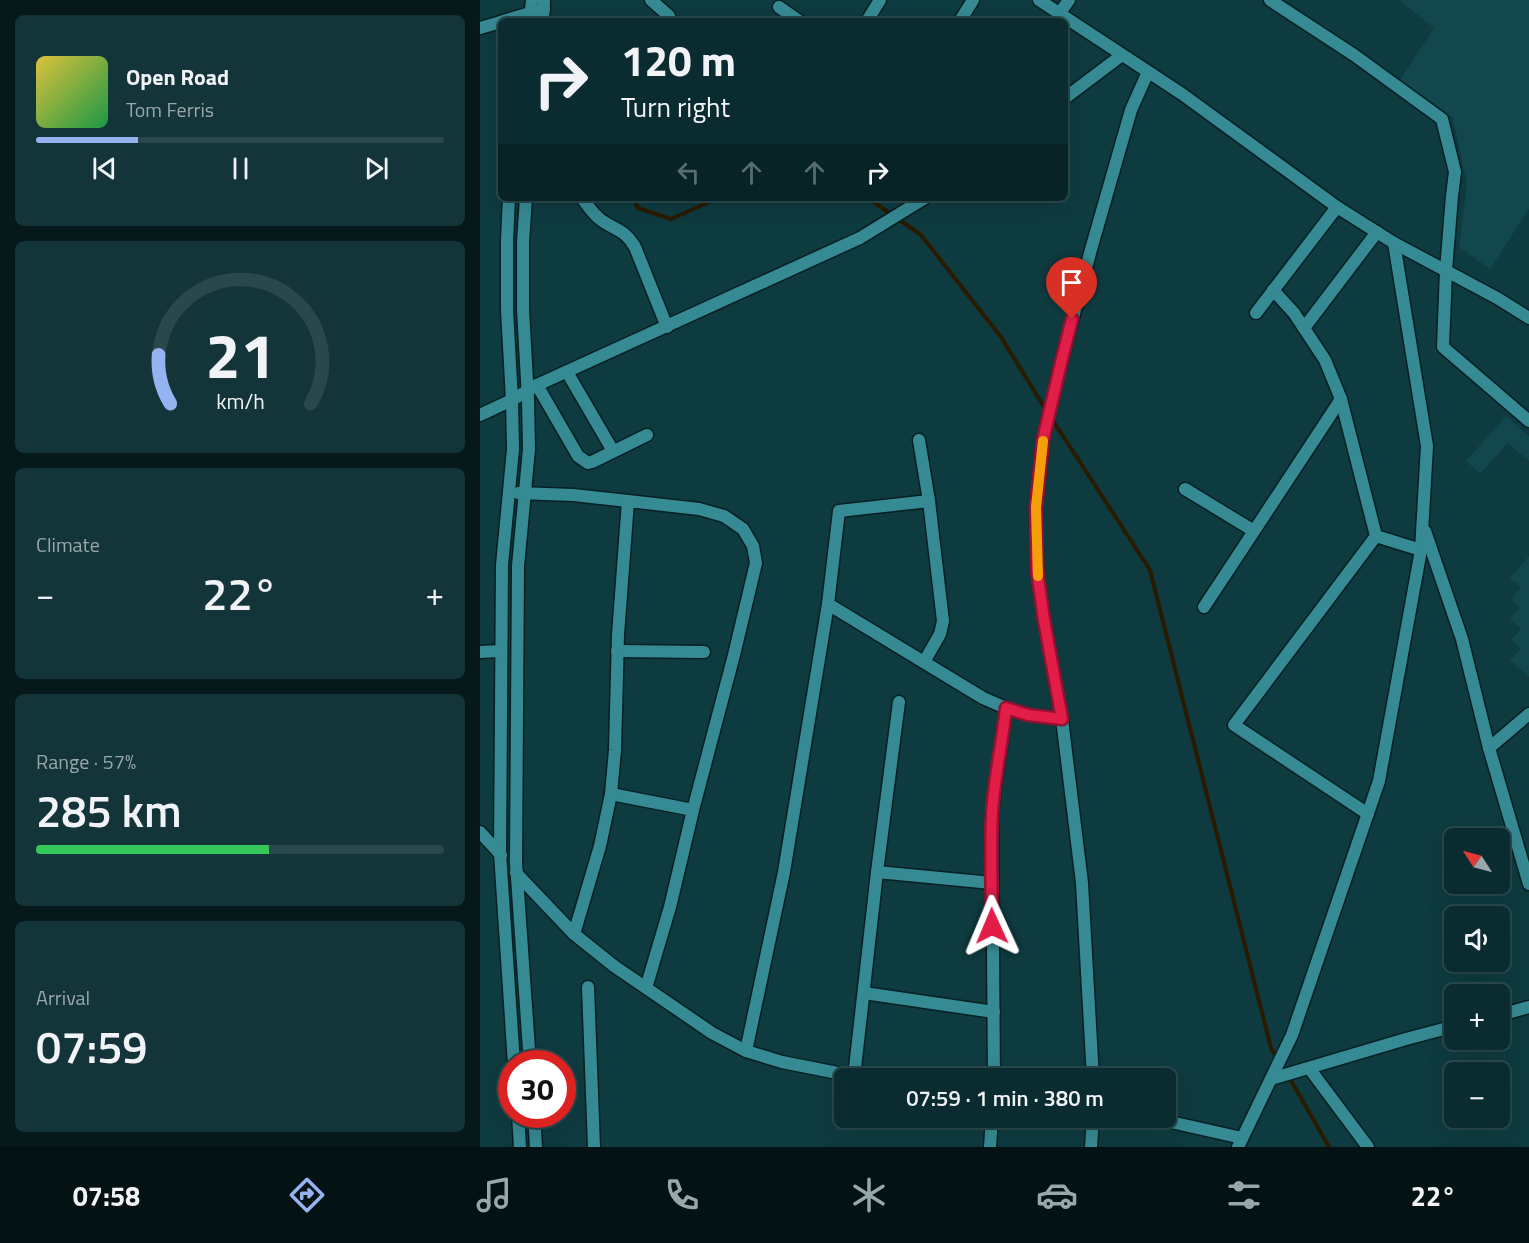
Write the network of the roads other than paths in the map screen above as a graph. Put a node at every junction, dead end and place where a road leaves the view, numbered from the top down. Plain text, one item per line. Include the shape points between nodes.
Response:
1 (651, 0) edge
2 (880, 0) edge
3 (973, 0) edge
4 (1039, 0) edge
5 (1069, 0) edge
6 (1270, 0) edge
7 (779, 7) dead end
8 (537, 11) edge
9 (1059, 14) junction
10 (669, 16) dead end
11 (512, 18) edge
12 (795, 18) edge
13 (869, 18) edge
14 (962, 18) edge
15 (1065, 18) edge
16 (1068, 20) edge
17 (498, 22) edge
18 (480, 28) edge
19 (1122, 55) junction
20 (1148, 72) junction
21 (1068, 96) edge
22 (509, 201) edge
23 (526, 201) edge
24 (584, 201) edge
25 (920, 201) edge
26 (1336, 207) junction
27 (1377, 232) junction
28 (1394, 243) junction
29 (1446, 270) junction
30 (1273, 290) junction
31 (1256, 313) dead end
32 (1529, 318) edge
33 (667, 327) junction
34 (1304, 328) junction
35 (567, 372) junction
36 (532, 388) junction
37 (1341, 399) junction
38 (512, 400) junction
39 (480, 415) edge
40 (1529, 421) edge
41 (647, 435) dead end
42 (919, 440) dead end
43 (613, 451) junction
44 (1185, 489) dead end
45 (525, 492) junction
46 (508, 494) junction
47 (628, 501) junction
48 (929, 501) junction
49 (1423, 524) junction
50 (1254, 531) junction
51 (1376, 536) junction
52 (1421, 550) junction
53 (828, 604) junction
54 (1204, 607) dead end
55 (480, 651) edge
56 (501, 651) junction
57 (617, 651) junction
58 (704, 652) dead end
59 (924, 662) junction
60 (899, 702) dead end
61 (1006, 708) junction
62 (1529, 714) edge
63 (1062, 719) junction
64 (501, 732) junction
65 (517, 732) junction
66 (1489, 748) junction
67 (610, 795) junction
68 (693, 810) junction
69 (1368, 814) junction
70 (480, 832) edge
71 (500, 853) junction
72 (877, 872) junction
73 (517, 875) junction
74 (992, 883) junction
75 (1529, 884) edge
76 (574, 934) junction
77 (588, 987) dead end
78 (646, 988) junction
79 (864, 993) junction
80 (1529, 1007) edge
81 (994, 1012) junction
82 (1510, 1012) edge
83 (1444, 1029) edge
84 (513, 1050) edge
85 (529, 1050) edge
86 (746, 1051) junction
87 (860, 1068) edge
88 (994, 1068) edge
89 (1092, 1068) edge
90 (1309, 1068) junction
91 (834, 1073) edge
92 (1271, 1078) junction
93 (1176, 1125) edge
94 (519, 1128) edge
95 (535, 1128) edge
96 (991, 1128) edge
97 (1093, 1128) edge
98 (1240, 1143) edge
99 (520, 1147) edge
100 (536, 1147) edge
101 (594, 1147) edge
102 (990, 1147) edge
103 (1091, 1147) edge
104 (1368, 1147) edge

1 - 10 street
2 - 13 street
3 - 14 street
4 - 9 street
5 - 9 street
6 - 29 street via 1442,118 1455,172
7 - 12 street
8 - 11 street
9 - 15 street
16 - 19 street
17 - 18 street
19 - 20 street
19 - 21 street
20 - 26 street
20 - 63 street via 1131,110 1090,252 1043,440 1036,507 1037,570
22 - 38 street via 507,310
23 - 36 street via 523,309
24 - 33 street via 592,213 629,237
25 - 33 street via 860,238
26 - 27 street
26 - 30 street
27 - 28 street
27 - 34 street
28 - 29 street
28 - 49 street via 1427,446
29 - 32 street
29 - 40 street via 1443,347
30 - 31 street
30 - 34 street
33 - 35 street
34 - 37 street via 1325,360
35 - 36 street
35 - 43 street
36 - 38 street
36 - 43 street via 583,461 588,463
36 - 45 street
37 - 50 street
37 - 51 street
38 - 39 street
38 - 46 street via 513,449
41 - 43 street
42 - 48 street
44 - 50 street
45 - 46 street
45 - 47 street
45 - 65 street via 519,566
46 - 56 street
47 - 57 street
47 - 68 street via 699,509 724,516 743,529 753,546 756,563
48 - 53 street via 839,511
48 - 59 street via 943,621
49 - 52 street
49 - 66 street via 1462,639
50 - 54 street
51 - 52 street
51 - 69 street via 1234,725
52 - 69 street via 1379,781
53 - 59 street
53 - 86 street via 784,872
55 - 56 street
56 - 64 street
57 - 58 street
57 - 67 street
59 - 61 street via 982,698
60 - 72 street
61 - 63 street
61 - 74 street via 992,816
62 - 66 street
63 - 89 street via 1082,883
64 - 65 street
64 - 71 street
65 - 73 street
66 - 75 street
67 - 68 street
67 - 76 street via 600,846
68 - 78 street
69 - 92 street via 1292,1035
70 - 71 street
71 - 73 street
71 - 84 street
72 - 74 street
72 - 79 street
73 - 76 street
73 - 85 street
74 - 81 street
76 - 78 street
77 - 101 street
78 - 86 street
79 - 81 street
79 - 87 street
80 - 82 street
81 - 88 street
83 - 90 street
86 - 91 street
90 - 92 street
90 - 104 street
92 - 98 street
93 - 98 street
94 - 99 street
95 - 100 street
96 - 102 street
97 - 103 street

